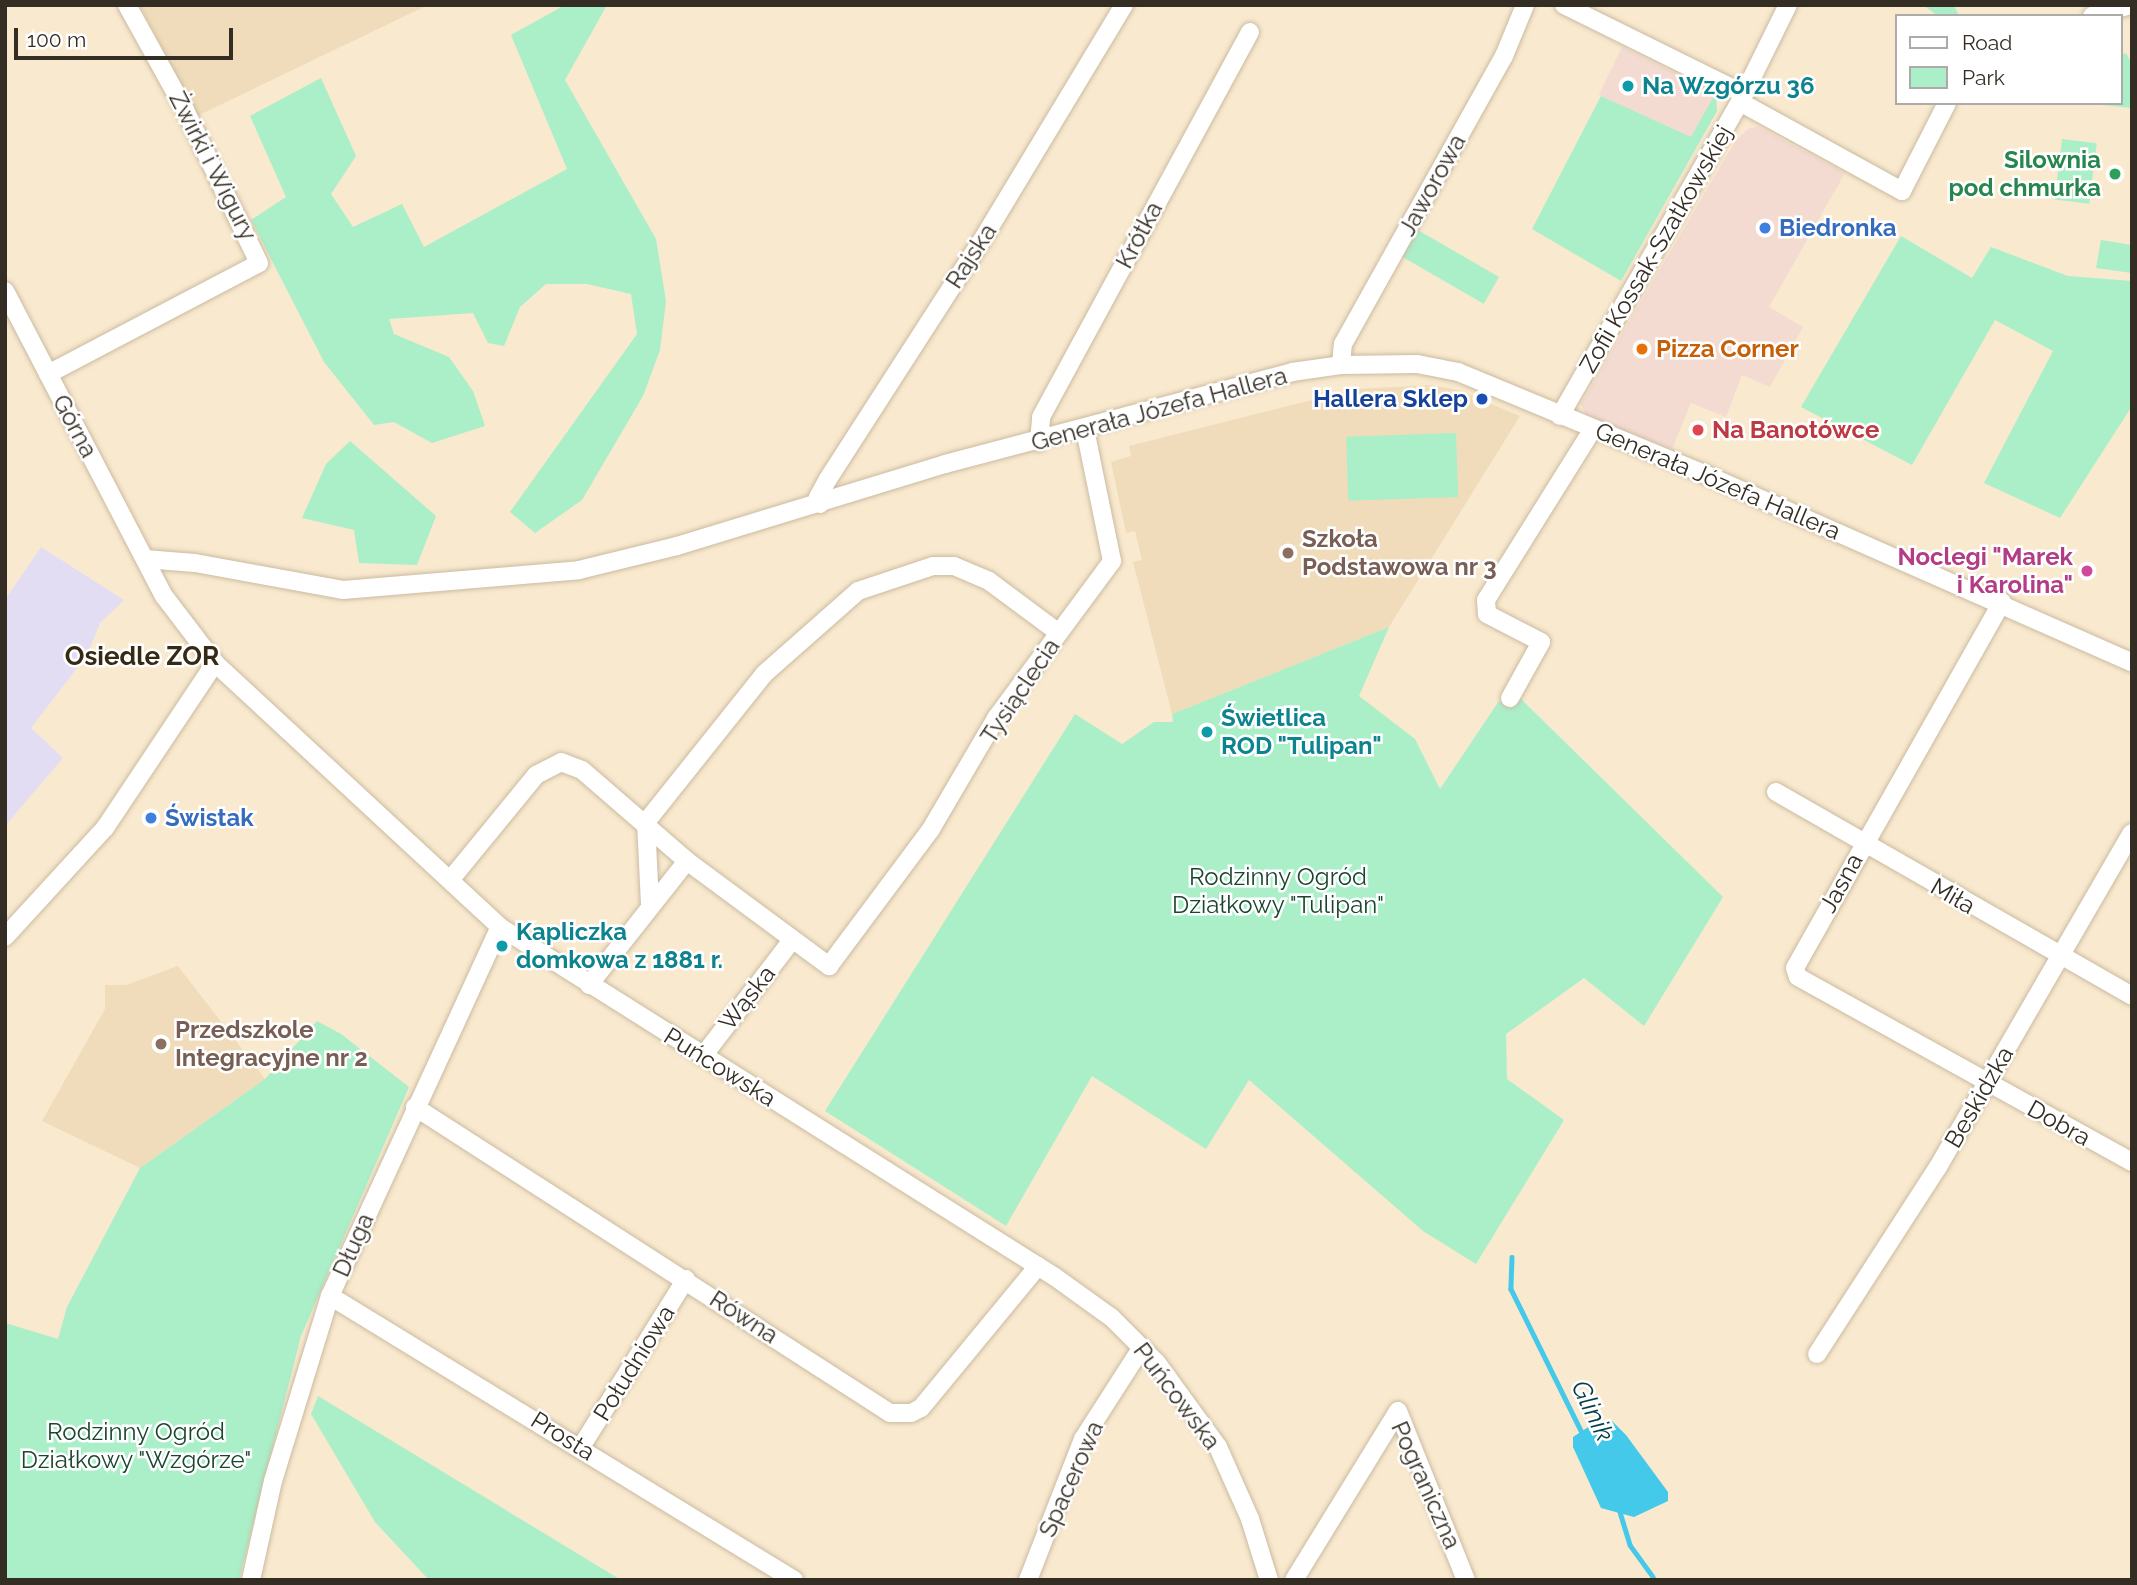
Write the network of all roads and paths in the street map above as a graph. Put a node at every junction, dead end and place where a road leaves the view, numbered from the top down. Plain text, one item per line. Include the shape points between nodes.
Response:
1 (127, 5) edge
2 (1124, 5) edge
3 (1525, 5) edge
4 (1564, 5) edge
5 (1788, 5) edge
6 (2132, 5) edge
7 (2099, 14) edge
8 (1250, 32) dead end
9 (1742, 98) junction
10 (1946, 105) edge
11 (5, 291) edge
12 (1341, 365) junction
13 (48, 374) junction
14 (1560, 416) junction
15 (1593, 429) junction
16 (1084, 430) junction
17 (1040, 442) junction
18 (820, 504) junction
19 (145, 559) junction
20 (2002, 602) junction
21 (1059, 633) junction
22 (215, 663) junction
23 (2132, 663) edge
24 (1510, 698) dead end
25 (1776, 792) dead end
26 (646, 822) junction
27 (2132, 833) edge
28 (1863, 844) junction
29 (687, 861) junction
30 (450, 879) junction
31 (650, 904) junction
32 (500, 927) junction
33 (5, 937) edge
34 (792, 940) junction
35 (2061, 958) junction
36 (589, 985) junction
37 (2132, 996) edge
38 (703, 1056) junction
39 (1987, 1083) junction
40 (415, 1107) junction
41 (2132, 1162) edge
42 (1038, 1266) junction
43 (687, 1279) junction
44 (330, 1296) junction
45 (1142, 1347) junction
46 (1817, 1354) dead end
47 (581, 1447) junction
48 (251, 1580) edge
49 (794, 1580) edge
50 (1027, 1580) edge
51 (1269, 1580) edge
52 (1294, 1580) edge
53 (1466, 1580) edge

1 - 13 street, Żwirki i Wigury via 197,133 259,263
2 - 18 street, Rajska via 981,242 828,479 818,496
3 - 12 street, Jaworowa via 1504,56 1343,344
4 - 9 street
5 - 9 street, Zofii Kossak-Szatkowskiej
6 - 7 street
8 - 17 street, Krótka via 1041,417
9 - 10 street via 1902,191
9 - 14 street, Zofii Kossak-Szatkowskiej
11 - 13 street, Górna
12 - 14 street, Generała Józefa Hallera via 1436,367
12 - 16 street, Generała Józefa Hallera via 1292,372
13 - 19 street, Górna
14 - 15 street, Generała Józefa Hallera
15 - 20 street, Generała Józefa Hallera
15 - 24 street via 1486,600 1487,614 1541,642
16 - 17 street, Generała Józefa Hallera
16 - 21 street, Tysiąclecia via 1112,561
17 - 18 street, Generała Józefa Hallera via 945,464
18 - 19 street, Generała Józefa Hallera via 579,570 363,590 328,589 195,563
19 - 22 street, Puńcowska via 185,627
20 - 23 street, Generała Józefa Hallera
20 - 28 street, Jasna
21 - 26 street via 989,582 954,566 933,566 858,591 764,674
21 - 34 street, Tysiąclecia via 996,718 970,770 931,829 829,966
22 - 30 street, Puńcowska
22 - 33 street via 105,828
25 - 28 street, Miła
26 - 29 street
26 - 30 street via 582,770 561,762 536,775
26 - 31 street
27 - 35 street, Beskidzka
28 - 35 street, Miła
28 - 39 street, Jasna via 1798,961 1796,974
29 - 31 street
29 - 34 street
30 - 32 street, Puńcowska
31 - 36 street
32 - 36 street, Puńcowska
32 - 40 street, Długa
34 - 38 street, Wąska
35 - 37 street, Miła
35 - 39 street, Beskidzka
36 - 38 street, Puńcowska
38 - 42 street, Puńcowska
39 - 41 street, Dobra
39 - 46 street, Beskidzka
40 - 43 street, Równa
40 - 44 street, Długa
42 - 43 street, Równa via 921,1408 899,1415
42 - 45 street, Puńcowska via 1112,1318
43 - 47 street, Południowa
44 - 47 street, Prosta
44 - 48 street, Długa via 282,1446
45 - 50 street, Spacerowa via 1083,1439
45 - 51 street, Puńcowska via 1218,1447
47 - 49 street, Prosta
52 - 53 street, Pograniczna via 1398,1411

